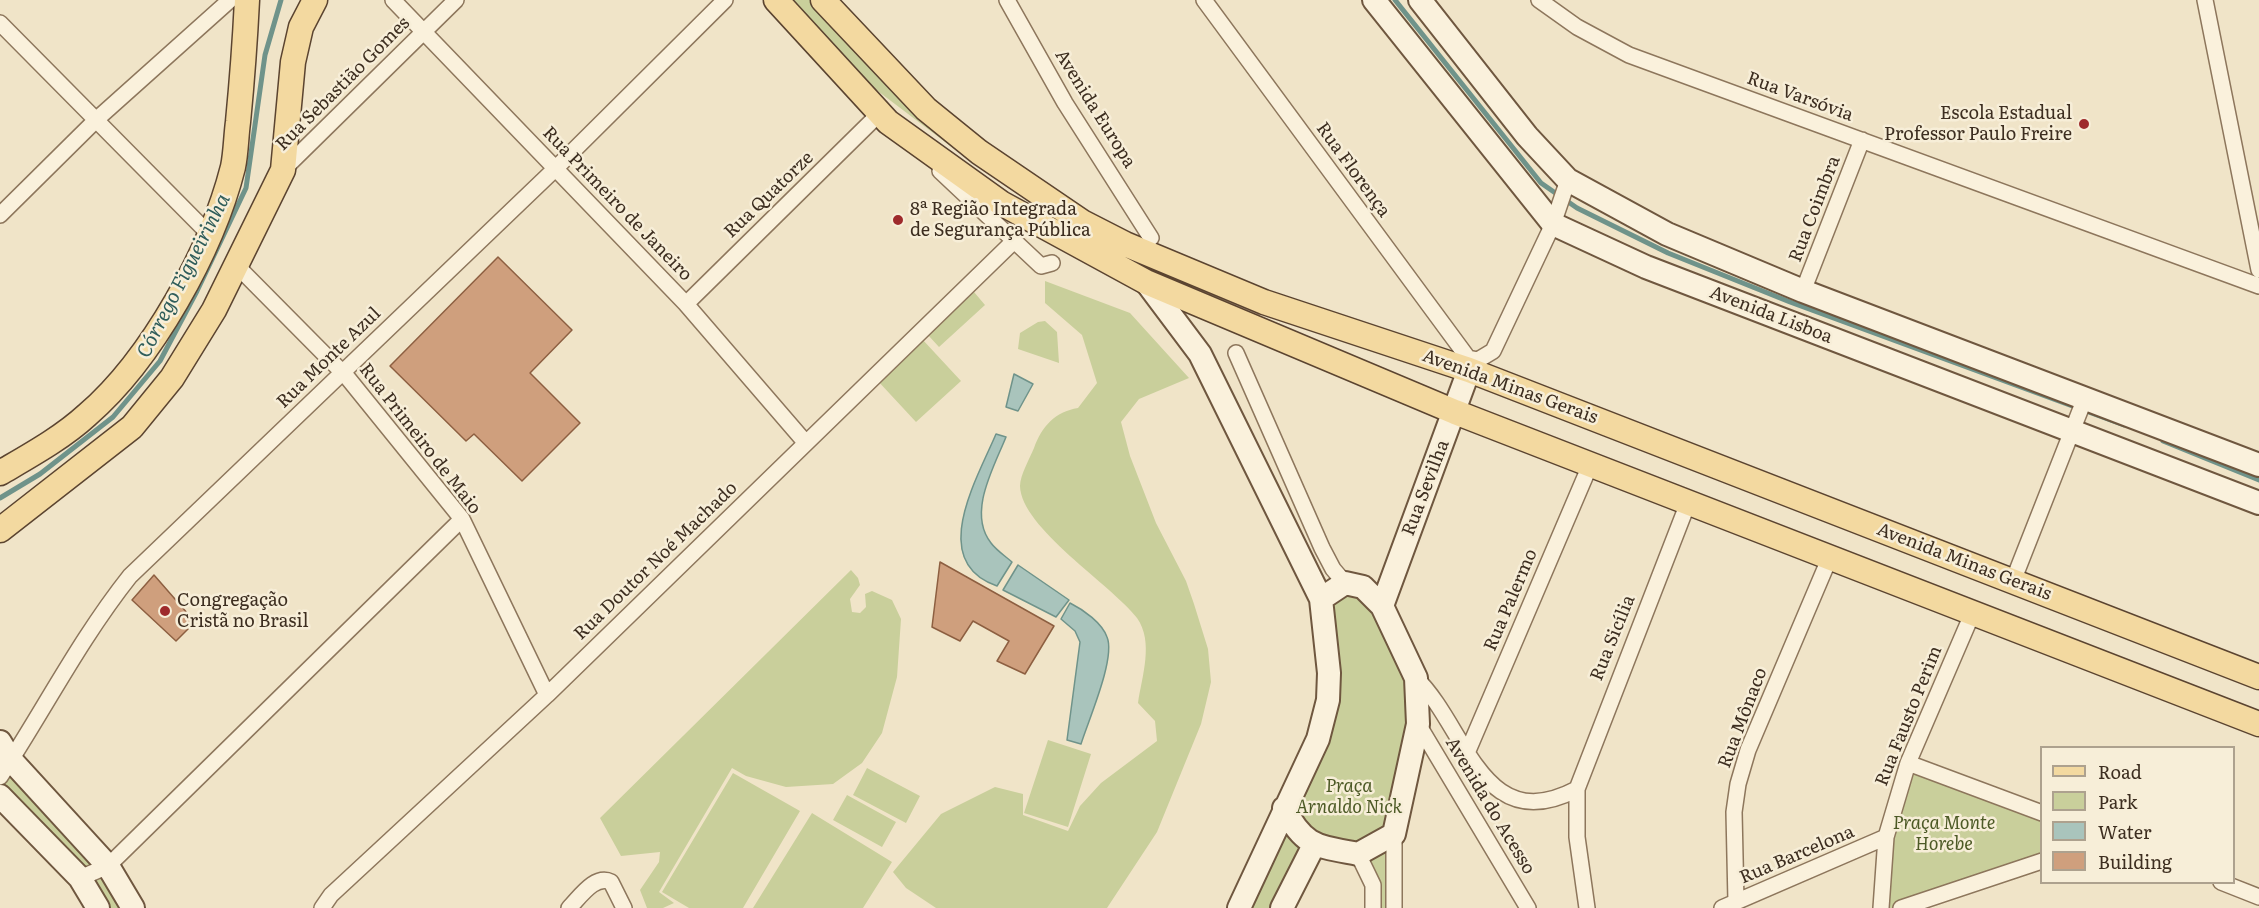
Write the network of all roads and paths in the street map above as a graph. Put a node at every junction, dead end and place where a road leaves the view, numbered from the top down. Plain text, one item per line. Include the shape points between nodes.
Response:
1 (230, 0) edge
2 (248, 0) edge
3 (315, 0) edge
4 (393, 0) edge
5 (456, 0) edge
6 (725, 0) edge
7 (776, 0) edge
8 (823, 0) edge
9 (1007, 0) edge
10 (1204, 0) edge
11 (1374, 0) edge
12 (1420, 0) edge
13 (1539, 0) edge
14 (2205, 0) edge
15 (0, 23) edge
16 (423, 31) junction
17 (884, 118) junction
18 (97, 119) junction
19 (1862, 141) junction
20 (556, 168) junction
21 (283, 170) junction
22 (1568, 180) junction
23 (0, 215) edge
24 (1553, 224) junction
25 (209, 234) junction
26 (1151, 238) dead end
27 (1015, 240) junction
28 (238, 267) junction
29 (2259, 270) edge
30 (1041, 282) dead end
31 (1146, 282) junction
32 (2259, 286) edge
33 (1803, 291) junction
34 (686, 304) junction
35 (1236, 353) dead end
36 (1471, 365) junction
37 (342, 372) junction
38 (2085, 398) junction
39 (1455, 412) junction
40 (2072, 431) junction
41 (805, 442) junction
42 (1591, 463) junction
43 (2259, 465) edge
44 (0, 473) edge
45 (1688, 503) junction
46 (2259, 503) edge
47 (462, 519) junction
48 (0, 530) edge
49 (1830, 557) junction
50 (2013, 581) junction
51 (1344, 583) junction
52 (1321, 599) junction
53 (1382, 606) junction
54 (1972, 612) junction
55 (2259, 677) edge
56 (1416, 678) junction
57 (547, 695) junction
58 (1418, 724) junction
59 (2259, 724) edge
60 (1467, 753) junction
61 (4, 760) edge
62 (1908, 763) junction
63 (1577, 789) junction
64 (0, 796) edge
65 (1284, 808) junction
66 (2040, 812) edge
67 (1394, 834) junction
68 (1886, 837) junction
69 (1314, 845) junction
70 (1358, 854) junction
71 (2040, 862) edge
72 (108, 866) junction
73 (80, 878) junction
74 (2226, 884) edge
75 (2259, 897) edge
76 (1729, 905) edge
77 (98, 908) edge
78 (133, 908) edge
79 (322, 908) edge
80 (569, 908) edge
81 (624, 908) edge
82 (1239, 908) edge
83 (1282, 908) edge
84 (1373, 908) edge
85 (1394, 908) edge
86 (1528, 908) edge
87 (1587, 908) edge
88 (1881, 908) edge
89 (1901, 908) edge

1 - 18 street
2 - 25 main road via 233,165
3 - 21 main road via 301,27 293,62
4 - 16 street, Rua Primeiro de Janeiro
5 - 16 street, Rua Sebastião Gomes
6 - 20 street, Rua Monte Azul
7 - 17 main road
8 - 36 main road, Avenida Minas Gerais via 926,109 979,152 1082,222 1263,302
9 - 26 street, Avenida Europa via 1065,103
10 - 36 street, Rua Florença
11 - 24 street, Avenida Lisboa
12 - 22 street, Avenida Lisboa via 1527,136
13 - 19 street, Rua Varsóvia via 1577,27 1629,55
14 - 29 street
15 - 18 street
16 - 20 street, Rua Primeiro de Janeiro
16 - 21 street, Rua Sebastião Gomes
17 - 27 street
17 - 31 main road via 1001,203
17 - 34 street, Rua Quatorze
18 - 23 street
18 - 25 street
19 - 32 street, Rua Varsóvia
19 - 33 street, Rua Coimbra
20 - 34 street, Rua Primeiro de Janeiro
20 - 37 street, Rua Monte Azul
21 - 28 main road
22 - 24 street
22 - 33 street, Avenida Lisboa via 1667,234
24 - 36 street via 1493,351
24 - 40 street, Avenida Lisboa via 1646,267
25 - 44 main road via 167,320 115,386 87,416
27 - 30 street via 1047,265
27 - 41 street, Rua Doutor Noé Machado
28 - 37 street, Rua Primeiro de Maio
28 - 48 main road via 172,378 132,427
31 - 39 main road
31 - 52 street via 1200,354
33 - 38 street, Avenida Lisboa
34 - 41 street, Rua Primeiro de Janeiro
35 - 51 street via 1322,548
36 - 39 street, Rua Sevilha
36 - 50 main road, Avenida Minas Gerais
37 - 47 street, Rua Primeiro de Maio
37 - 61 street, Rua Monte Azul via 130,576
38 - 40 street
38 - 43 street, Avenida Lisboa
39 - 42 main road
39 - 53 street, Rua Sevilha
40 - 46 street, Avenida Lisboa
40 - 50 street
41 - 57 street, Rua Doutor Noé Machado
42 - 45 main road
42 - 60 street, Rua Palermo
45 - 49 main road
45 - 63 street, Rua Sicília
47 - 57 street, Rua Primeiro de Maio
47 - 72 street
49 - 54 main road
49 - 76 street, Rua Mônaco via 1748,750 1738,784
50 - 55 main road, Avenida Minas Gerais
51 - 52 street
51 - 53 street via 1363,587
52 - 65 street via 1328,700 1318,739
53 - 56 street
54 - 59 main road
54 - 62 street, Rua Fausto Perim
56 - 58 street
56 - 60 street via 1431,692
57 - 79 street, Rua Doutor Noé Machado via 331,895
58 - 67 street
58 - 86 street, Avenida do Acesso
60 - 63 street via 1491,784 1512,800 1562,797
61 - 72 street
62 - 66 street
62 - 68 street, Rua Fausto Perim
63 - 87 street via 1577,837
64 - 73 street
65 - 69 street via 1295,830
65 - 82 street
67 - 70 street
67 - 85 street
68 - 76 street, Rua Barcelona
68 - 88 street, Rua Fausto Perim
69 - 70 street
69 - 83 street
70 - 84 street via 1373,885
71 - 89 street
72 - 73 street
72 - 78 street
73 - 77 street
74 - 75 street
80 - 81 street via 595,882 602,880 611,882

